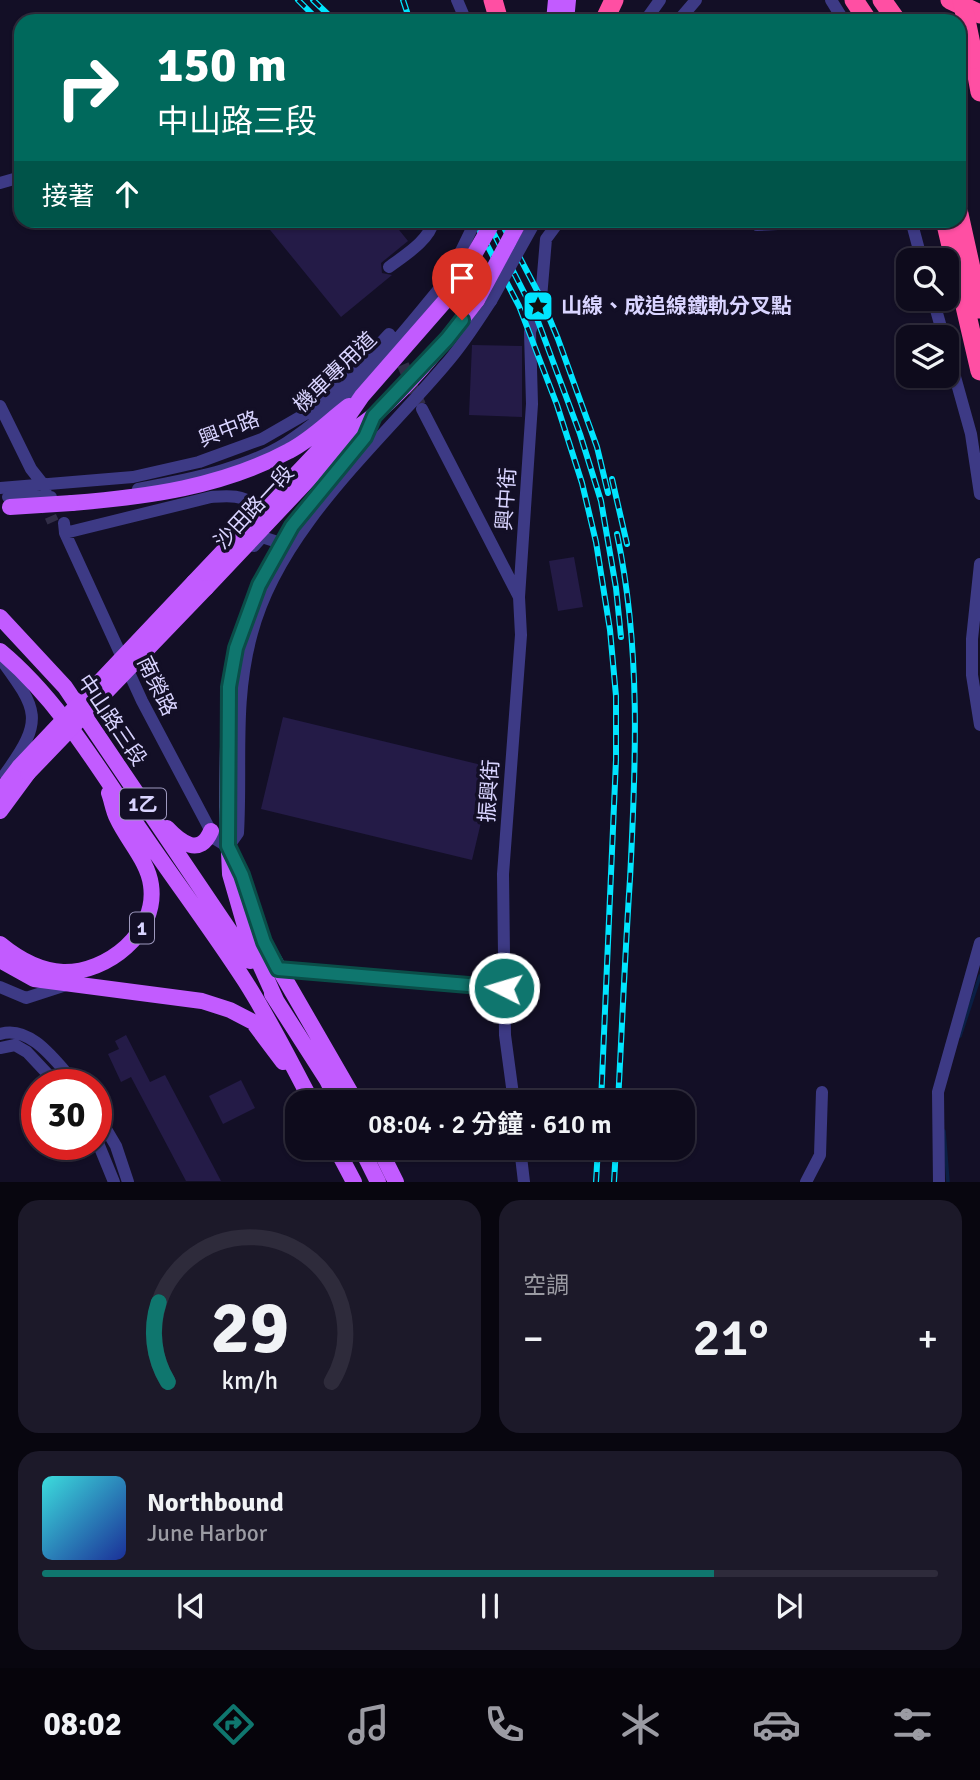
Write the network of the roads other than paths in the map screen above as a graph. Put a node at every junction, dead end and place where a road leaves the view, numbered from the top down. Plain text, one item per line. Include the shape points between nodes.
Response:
1 (696, 0) edge
2 (950, 0) edge
3 (684, 14) edge
4 (980, 14) edge
5 (966, 20) edge
6 (980, 92) edge
7 (432, 228) edge
8 (473, 228) edge
9 (489, 228) edge
10 (516, 228) edge
11 (531, 228) edge
12 (554, 228) edge
13 (913, 228) edge
14 (962, 228) edge
15 (947, 230) edge
16 (918, 248) edge
17 (389, 267) dead end
18 (450, 285) junction
19 (484, 300) junction
20 (980, 309) edge
21 (393, 339) dead end
22 (980, 371) edge
23 (958, 388) edge
24 (362, 396) junction
25 (0, 407) edge
26 (422, 409) tunnel mouth
27 (374, 416) junction
28 (43, 488) junction
29 (980, 494) edge
30 (4, 499) edge
31 (69, 500) junction
32 (255, 520) junction
33 (287, 545) junction
34 (980, 564) edge
35 (203, 587) junction
36 (519, 597) junction
37 (0, 617) edge
38 (0, 651) edge
39 (0, 658) edge
40 (980, 725) edge
41 (27, 771) junction
42 (105, 777) junction
43 (0, 780) edge
44 (0, 792) edge
45 (147, 810) junction
46 (0, 811) edge
47 (0, 817) edge
48 (211, 831) junction
49 (228, 846) junction
50 (0, 942) edge
51 (980, 943) edge
52 (0, 960) edge
53 (278, 969) junction
54 (66, 985) junction
55 (0, 987) edge
56 (504, 988) junction
57 (276, 1000) junction
58 (0, 1034) edge
59 (15, 1039) junction
60 (0, 1048) edge
61 (43, 1069) edge
62 (62, 1069) edge
63 (304, 1090) edge
64 (306, 1090) edge
65 (332, 1090) edge
66 (349, 1090) edge
67 (512, 1090) edge
68 (822, 1092) dead end
69 (112, 1139) edge
70 (105, 1160) edge
71 (343, 1160) edge
72 (367, 1160) edge
73 (385, 1160) edge
74 (521, 1160) edge
75 (114, 1181) edge
76 (128, 1181) edge
77 (354, 1181) edge
78 (377, 1181) edge
79 (396, 1181) edge
80 (524, 1181) edge
81 (806, 1181) edge
82 (939, 1181) edge

1 - 3 street
2 - 4 highway
5 - 6 highway, bridge
7 - 17 street
8 - 18 street, 機車專用道, bridge
9 - 18 main road, 沙田路一段, bridge
10 - 19 main road, 沙田路一段, bridge
11 - 19 street, bridge
12 - 36 street, 興中街 via 546,239 541,298 530,332 532,404
13 - 16 street
14 - 20 highway
15 - 22 highway
18 - 24 main road, 沙田路一段
18 - 31 street, 機車專用道 via 348,391 285,444 228,468
19 - 27 main road, 沙田路一段
19 - 33 street via 446,365
21 - 28 street, 興中路 via 389,334 314,409 262,439 199,462 133,477
23 - 29 street
24 - 31 main road, 沙田路一段 via 290,451 242,472 130,499
24 - 32 main road, 沙田路一段 via 340,428
25 - 28 street
26 - 36 street
27 - 33 main road via 365,437 292,526
27 - 35 main road, 沙田路一段 via 357,428
28 - 30 street
30 - 31 main road, 沙田路一段, bridge
32 - 35 main road, 沙田路一段
32 - 48 street, 南榮路 via 254,506 230,496 61,526 142,701
33 - 35 street via 262,537
33 - 49 main road via 259,585 236,648 229,687
34 - 40 street via 972,639
35 - 41 main road, 沙田路一段, bridge
36 - 56 street, 振興街 via 521,635 503,874
37 - 45 main road, 中山路三段 / 1乙 via 65,687
38 - 42 main road, 中山路三段 / 1 via 49,701
39 - 43 street via 25,692 32,729
41 - 44 main road, 沙田路一段
41 - 46 main road, 沙田路一段
41 - 47 street
42 - 50 main road, 1 via 117,817 151,883 152,900 141,930 113,956 78,971 60,972 27,962
42 - 64 main road, 中山路三段 / 1乙 via 246,982
45 - 48 main road via 182,842 201,845
45 - 57 main road, 中山路三段 / 1乙
48 - 49 street, 南榮路
49 - 53 main road
49 - 57 main road via 230,874 249,940
51 - 82 street via 938,1092
52 - 54 main road via 34,979
53 - 56 street
53 - 66 main road
54 - 55 street via 26,998
54 - 63 main road via 202,1001 230,1010 253,1022
56 - 67 street, 振興街
57 - 65 main road, 中山路三段 / 1乙
58 - 59 street
59 - 60 street
59 - 61 street
59 - 62 street via 28,1036
68 - 81 street via 820,1155
69 - 76 street
70 - 75 street
71 - 77 main road
72 - 78 main road
73 - 79 main road
74 - 80 street

